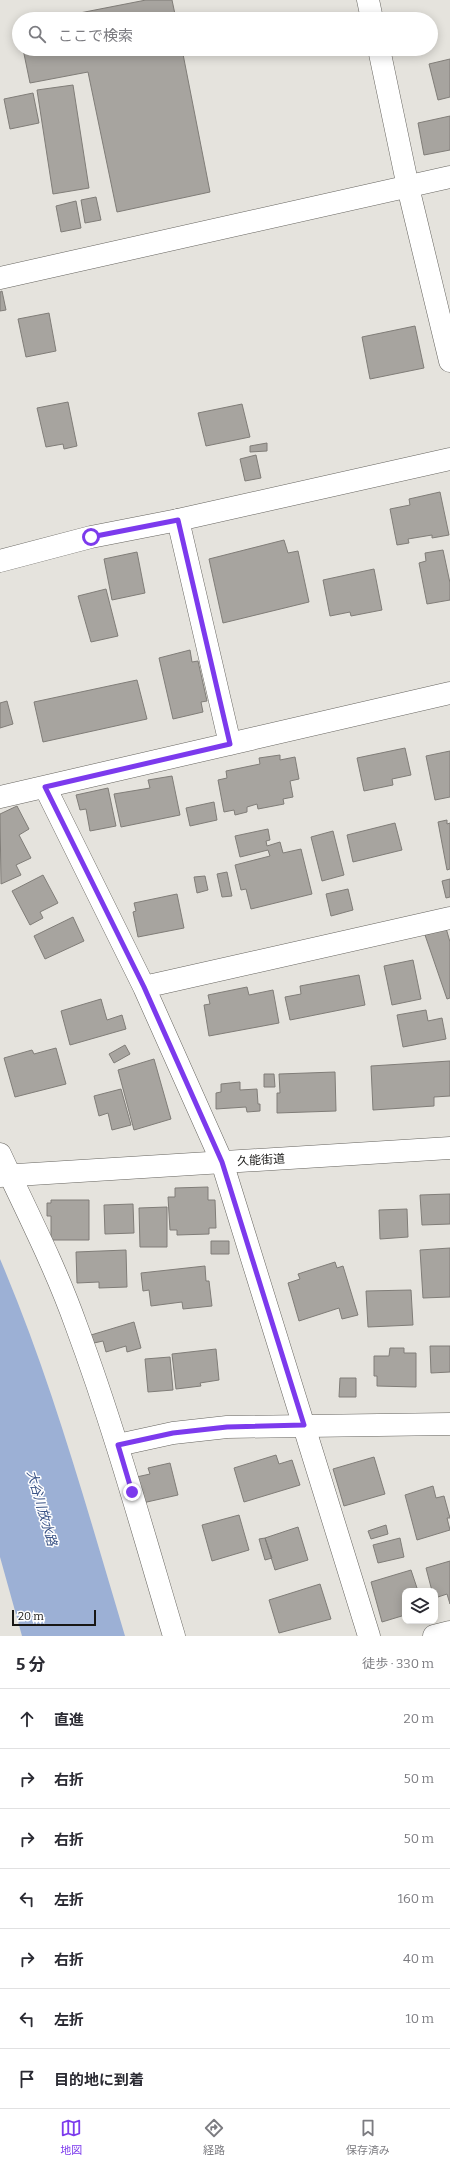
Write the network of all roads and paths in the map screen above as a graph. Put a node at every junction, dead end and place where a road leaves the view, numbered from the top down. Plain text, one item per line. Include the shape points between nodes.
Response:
1 (368, 0) edge
2 (371, 12) edge
3 (380, 56) edge
4 (450, 177) edge
5 (408, 187) junction
6 (0, 278) edge
7 (450, 361) edge
8 (450, 459) edge
9 (178, 520) junction
10 (0, 561) edge
11 (450, 693) edge
12 (230, 744) junction
13 (45, 787) junction
14 (0, 797) edge
15 (450, 918) edge
16 (144, 987) junction
17 (450, 1148) edge
18 (0, 1154) edge
19 (222, 1162) junction
20 (5, 1175) edge
21 (450, 1424) edge
22 (304, 1425) junction
23 (118, 1445) junction
24 (450, 1632) edge
25 (174, 1636) edge
26 (369, 1636) edge
27 (434, 1636) edge

1 - 2 street
3 - 5 street
4 - 5 street
5 - 6 street
5 - 7 street
8 - 9 street
9 - 10 street via 91,537
9 - 12 street
11 - 12 street
12 - 13 street
13 - 14 street
13 - 16 street
15 - 16 street
16 - 19 street
17 - 19 street, 久能街道
18 - 20 street
19 - 20 street, 久能街道
19 - 22 street
20 - 23 street via 33,1222 76,1324
21 - 22 street
22 - 23 street via 227,1427 173,1433
22 - 26 street
23 - 25 street
24 - 27 street

